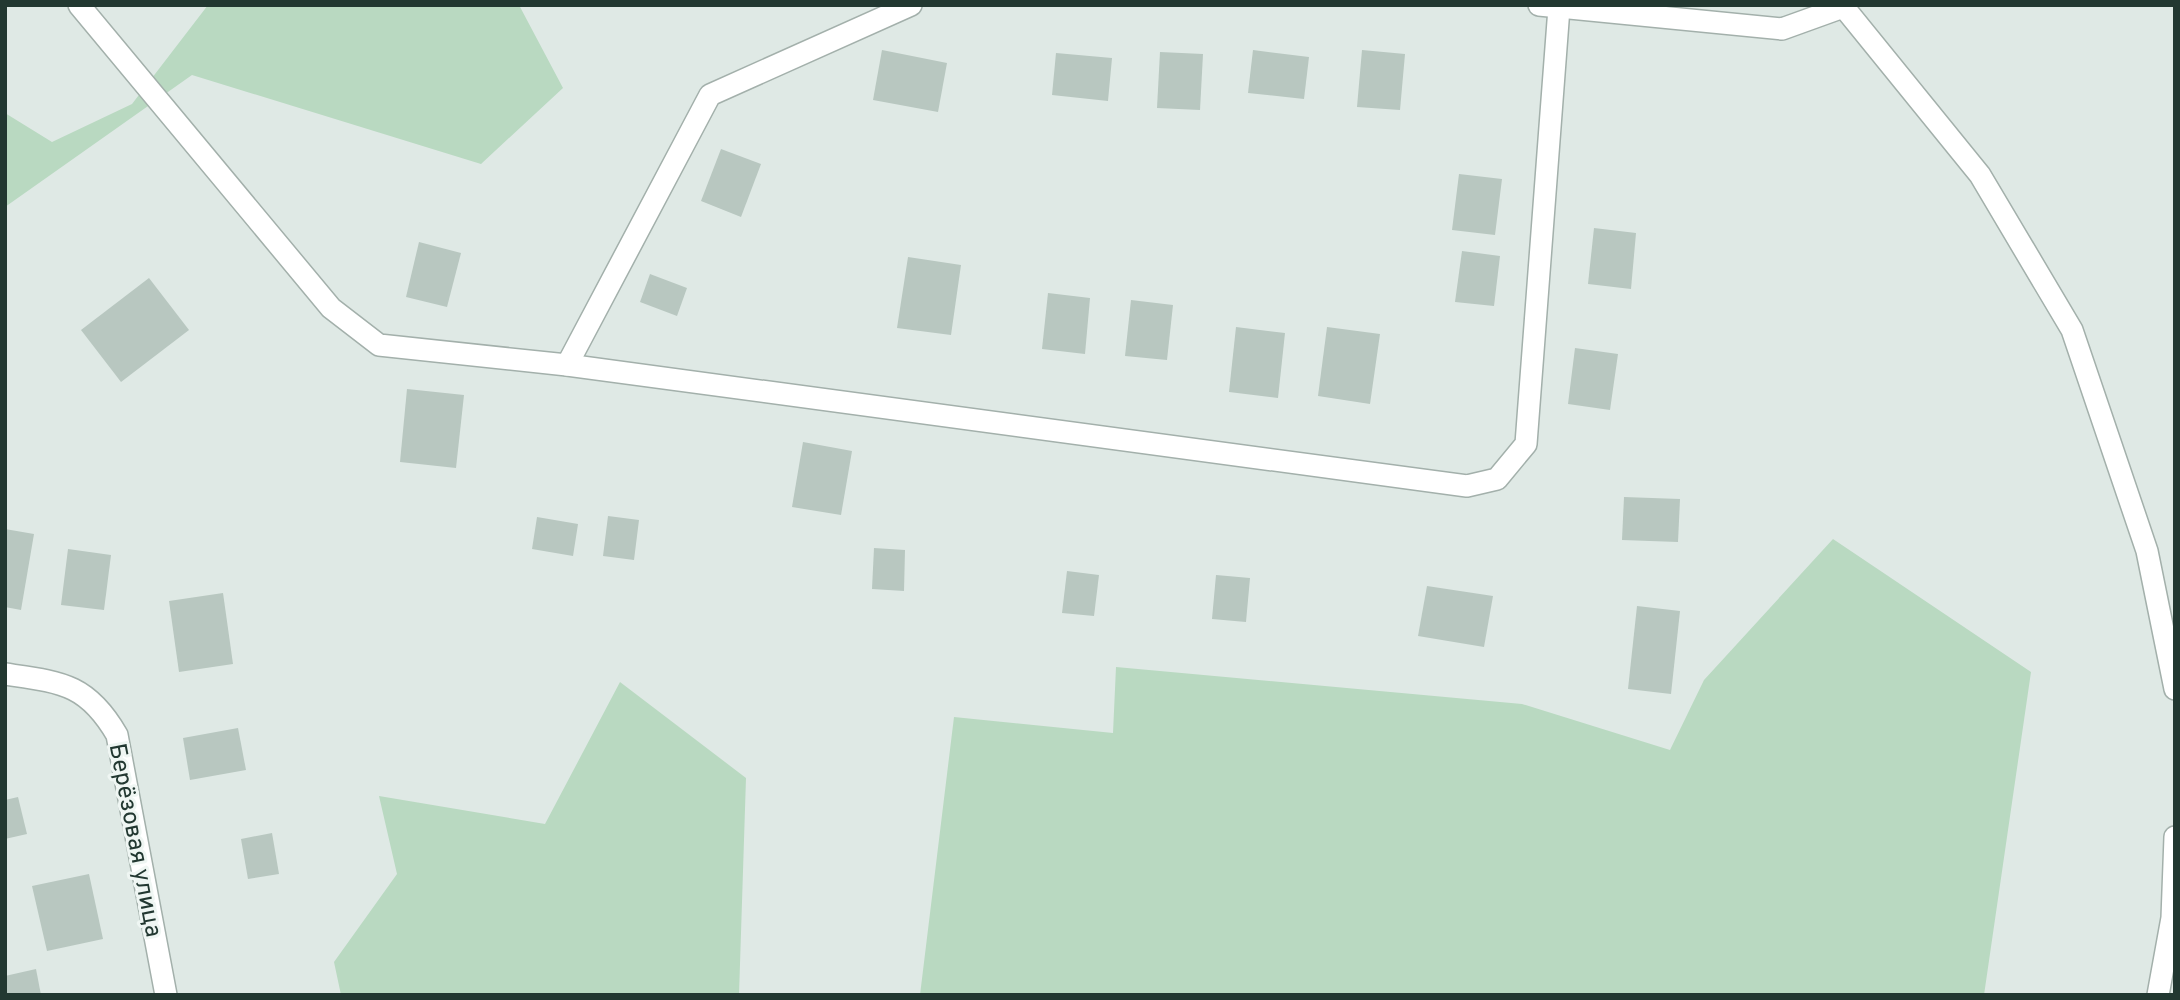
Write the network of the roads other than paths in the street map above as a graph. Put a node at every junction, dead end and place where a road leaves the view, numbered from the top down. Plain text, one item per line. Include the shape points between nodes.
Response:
1 (79, 5) edge
2 (911, 5) edge
3 (1843, 6) edge
4 (1549, 7) edge
5 (567, 365) junction
6 (5, 674) edge
7 (2175, 689) edge
8 (2175, 837) edge
9 (166, 995) edge
10 (2158, 995) edge

1 - 5 street via 331,308 379,345
2 - 5 street via 709,95
3 - 4 street via 1782,29
3 - 7 street via 1980,175 2072,330 2147,551
4 - 5 street via 1526,444 1497,479 1467,486
6 - 9 street, Берёзовая улица via 56,681 78,691 106,715 117,735
8 - 10 street via 2172,918

